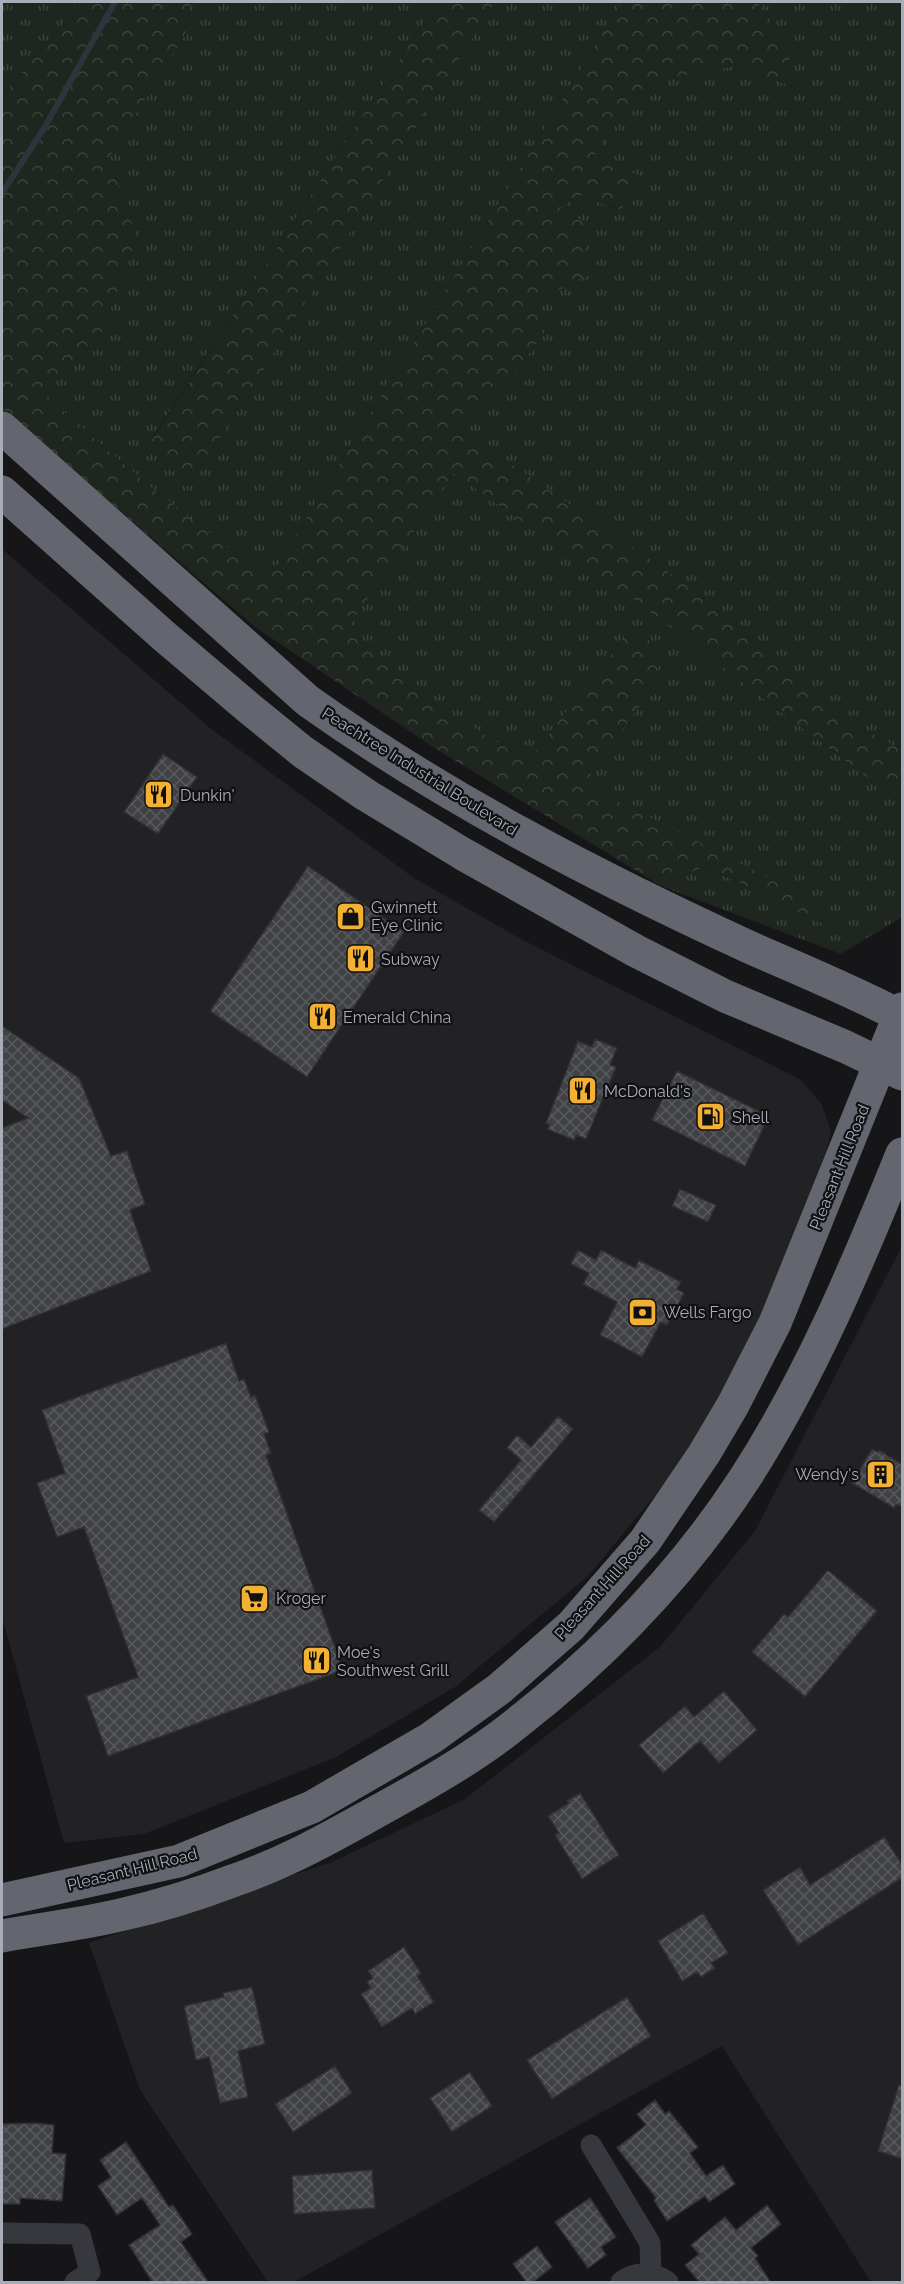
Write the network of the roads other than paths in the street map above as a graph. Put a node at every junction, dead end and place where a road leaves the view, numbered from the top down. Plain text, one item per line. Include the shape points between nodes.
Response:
1 (2, 428) edge
2 (2, 492) edge
3 (902, 1014) edge
4 (891, 1069) edge
5 (903, 1154) edge
6 (2, 1900) edge
7 (2, 1936) edge
8 (591, 2145) dead end
9 (2, 2233) edge
10 (659, 2278) edge
11 (75, 2283) edge
12 (621, 2283) edge

1 - 3 highway, Peachtree Industrial Boulevard via 308,701 360,738 512,829 749,947
2 - 4 highway via 250,709 366,795 636,951 725,996
3 - 4 highway, Pleasant Hill Road
4 - 6 highway, Pleasant Hill Road via 818,1221 776,1323 733,1405 645,1541 571,1626 499,1689 431,1738 312,1807 179,1861
5 - 7 highway via 822,1339 744,1480 668,1580 613,1640 561,1686 515,1725 425,1785 298,1855 234,1881 121,1915
8 - 10 street via 651,2243
9 - 11 street via 80,2234 90,2272
10 - 12 street via 639,2274

